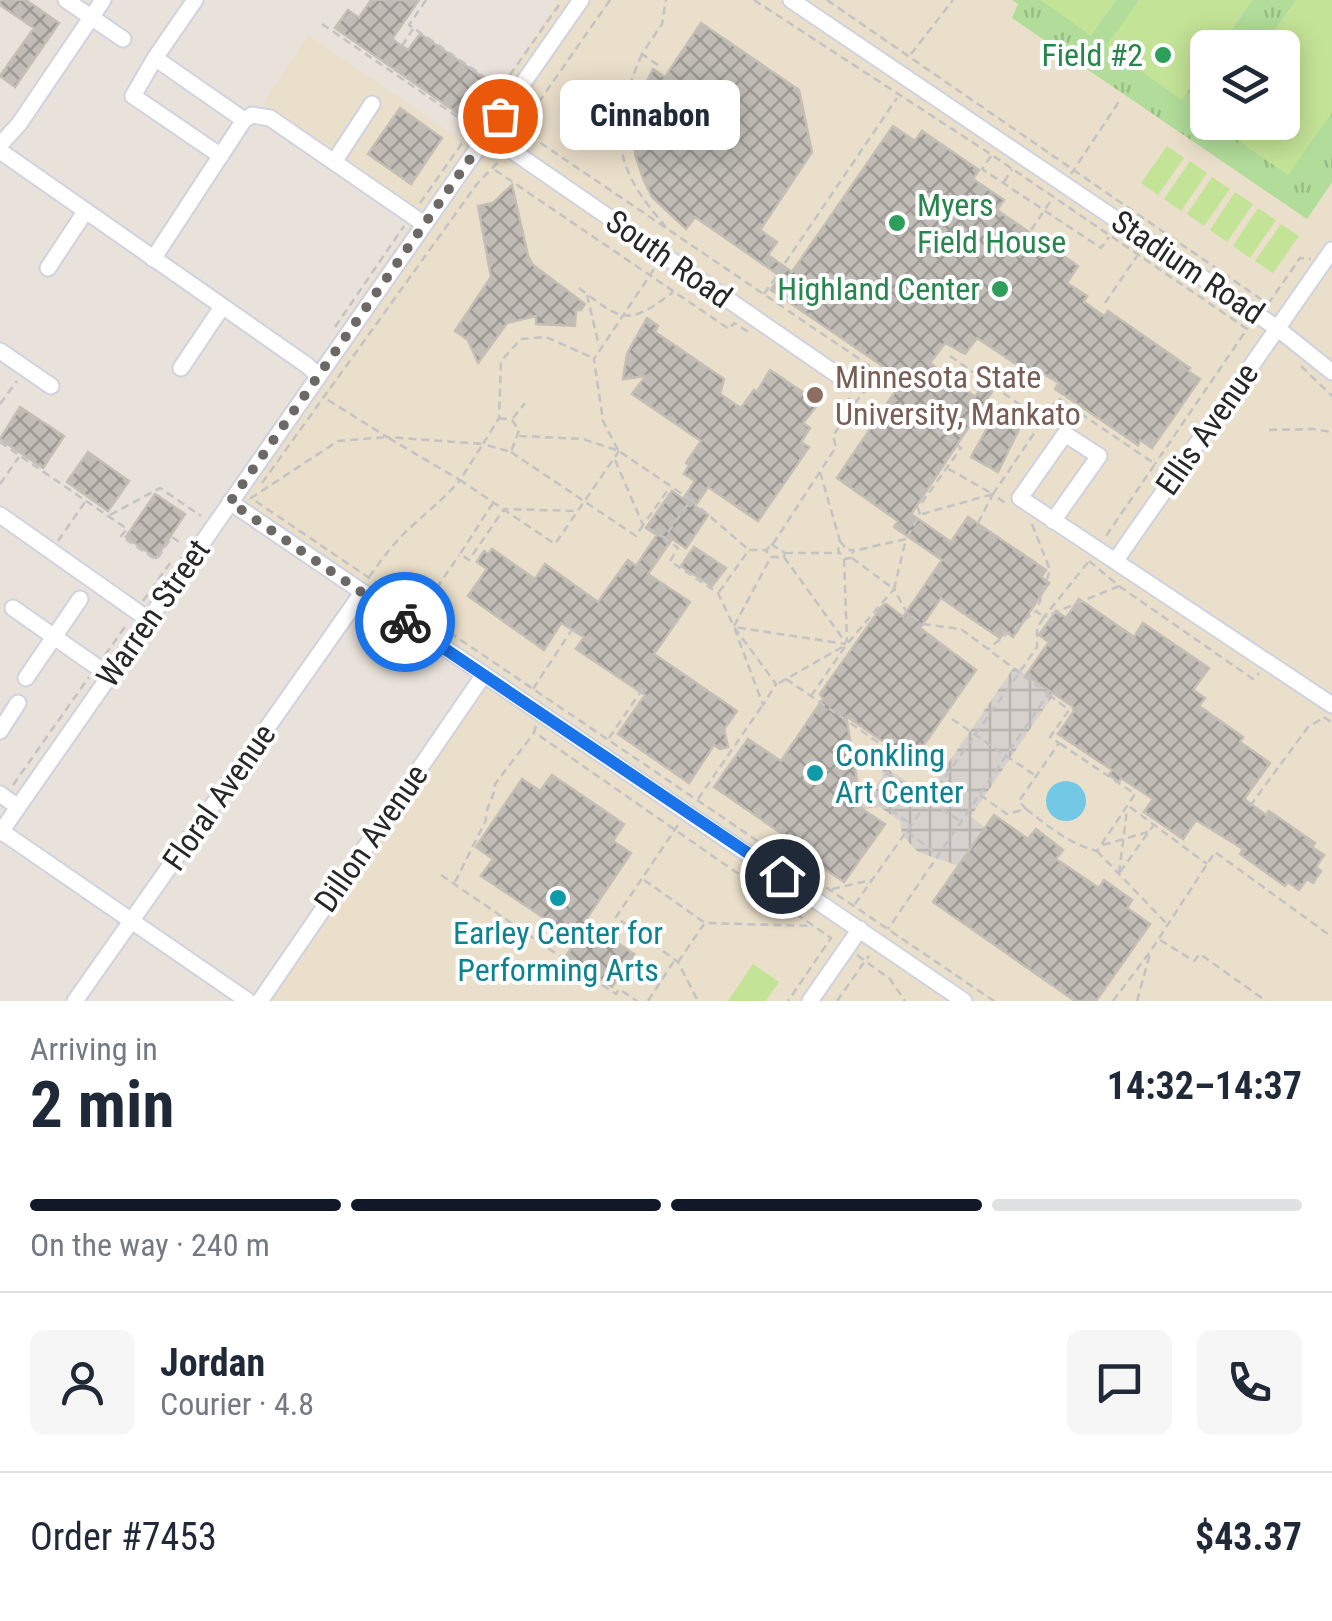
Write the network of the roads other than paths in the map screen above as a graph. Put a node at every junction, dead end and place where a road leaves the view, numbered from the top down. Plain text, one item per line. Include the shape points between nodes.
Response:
1 (66, 0) edge
2 (103, 0) edge
3 (194, 0) edge
4 (581, 0) edge
5 (791, 0) edge
6 (91, 17) junction
7 (124, 39) dead end
8 (155, 58) junction
9 (372, 104) dead end
10 (244, 120) junction
11 (480, 131) junction
12 (0, 148) edge
13 (221, 156) junction
14 (334, 162) junction
15 (85, 212) junction
16 (418, 220) junction
17 (1332, 250) edge
18 (153, 259) junction
19 (48, 268) dead end
20 (222, 307) junction
21 (1277, 328) junction
22 (0, 351) edge
23 (181, 368) dead end
24 (1332, 372) edge
25 (318, 376) junction
26 (51, 386) dead end
27 (848, 390) road end
28 (230, 502) junction
29 (0, 515) edge
30 (1054, 521) junction
31 (1116, 560) junction
32 (362, 593) junction
33 (80, 599) dead end
34 (13, 608) dead end
35 (143, 616) junction
36 (55, 637) junction
37 (103, 671) junction
38 (484, 676) junction
39 (26, 678) dead end
40 (18, 704) dead end
41 (1328, 711) edge
42 (0, 730) edge
43 (8, 799) edge
44 (1, 832) edge
45 (132, 921) junction
46 (860, 929) junction
47 (75, 1001) edge
48 (248, 1001) edge
49 (260, 1001) edge
50 (810, 1001) edge
51 (964, 1001) edge

1 - 6 street
2 - 6 street
3 - 8 street
4 - 11 street, Warren Street via 500,116
5 - 21 street, Stadium Road via 1058,190
6 - 7 street
6 - 12 street
8 - 10 street
8 - 13 street via 133,96
9 - 14 street
10 - 13 street
10 - 14 street via 270,118
11 - 16 street, Warren Street
11 - 27 street, South Road
12 - 15 street
13 - 18 street
14 - 16 street
15 - 18 street
15 - 19 street
16 - 25 street, Warren Street
17 - 21 street, Ellis Avenue
18 - 20 street
20 - 23 street
20 - 25 street
21 - 24 street, Stadium Road
21 - 31 street, Ellis Avenue
22 - 26 street
25 - 28 street, Warren Street
28 - 32 street
28 - 35 street, Warren Street
29 - 35 street
30 - 30 street via 1020,498 1066,434 1099,456
30 - 31 street
31 - 41 street
32 - 38 street
32 - 45 street, Floral Avenue
33 - 36 street
34 - 36 street
35 - 37 street, Warren Street
36 - 37 street
36 - 39 street
37 - 43 street, Warren Street
38 - 46 street via 693,807 849,912
38 - 49 street, Dillon Avenue
40 - 42 street
43 - 44 street, Warren Street
44 - 45 street
45 - 47 street, Floral Avenue
45 - 48 street
46 - 50 street
46 - 51 street

